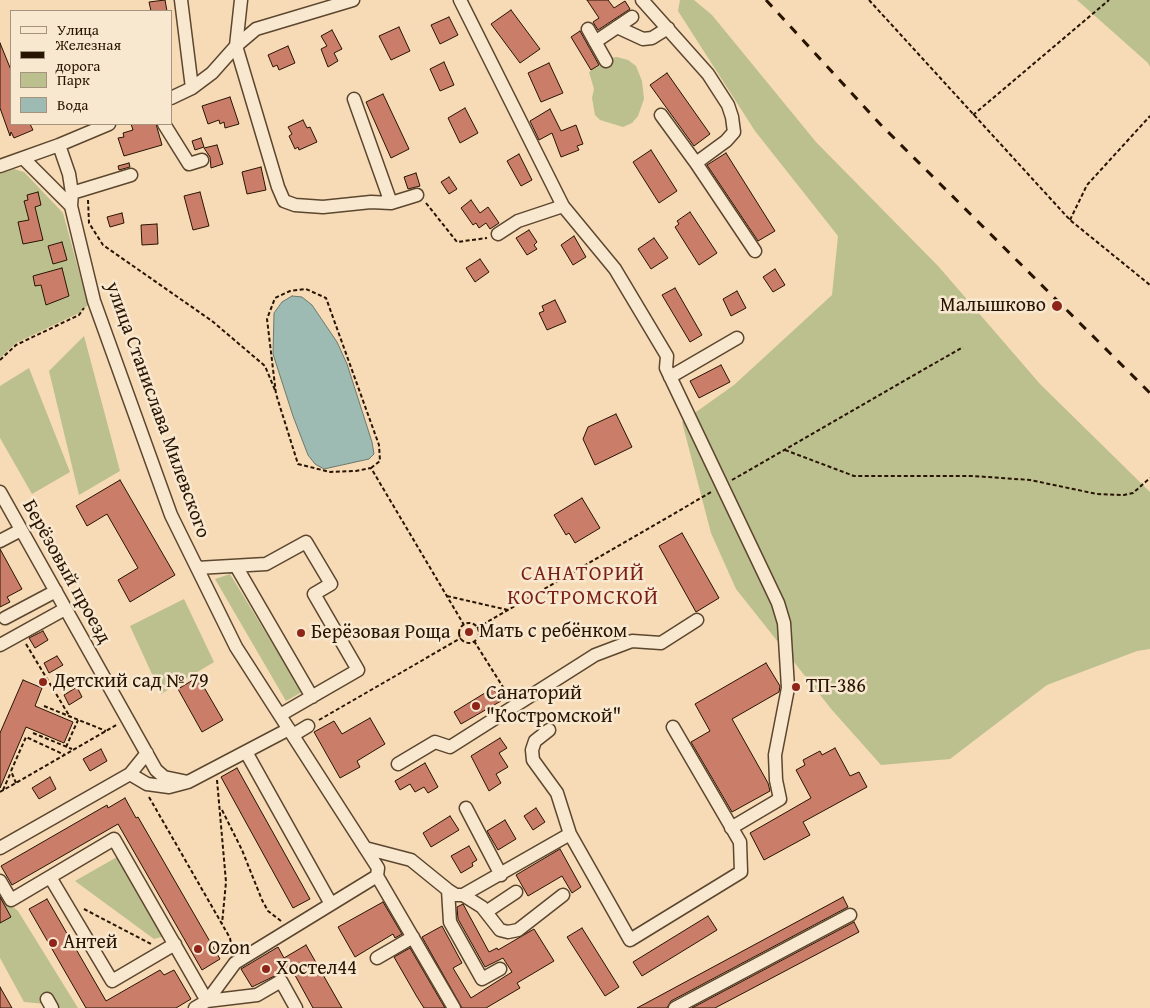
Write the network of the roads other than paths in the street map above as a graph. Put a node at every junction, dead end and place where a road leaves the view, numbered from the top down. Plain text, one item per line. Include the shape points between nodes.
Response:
1 (181, 0) edge
2 (241, 0) edge
3 (352, 0) edge
4 (460, 0) edge
5 (642, 0) edge
6 (632, 17) dead end
7 (617, 27) junction
8 (668, 28) junction
9 (588, 29) dead end
10 (595, 42) junction
11 (236, 46) junction
12 (606, 61) dead end
13 (192, 88) junction
14 (172, 98) edge
15 (354, 99) dead end
16 (661, 115) dead end
17 (107, 125) edge
18 (165, 125) edge
19 (59, 145) junction
20 (23, 158) junction
21 (202, 160) dead end
22 (696, 163) junction
23 (0, 166) edge
24 (131, 175) dead end
25 (72, 193) junction
26 (417, 195) road end
27 (391, 203) junction
28 (71, 206) junction
29 (564, 206) junction
30 (498, 234) road end
31 (755, 251) dead end
32 (737, 338) dead end
33 (670, 377) junction
34 (0, 492) edge
35 (21, 530) junction
36 (0, 541) edge
37 (236, 566) junction
38 (197, 568) junction
39 (56, 592) junction
40 (65, 609) junction
41 (5, 618) dead end
42 (697, 620) dead end
43 (0, 645) edge
44 (312, 697) junction
45 (280, 715) junction
46 (308, 726) road end
47 (673, 728) dead end
48 (549, 730) dead end
49 (291, 732) junction
50 (246, 752) junction
51 (146, 754) junction
52 (398, 764) dead end
53 (130, 774) junction
54 (188, 782) junction
55 (466, 808) dead end
56 (731, 828) junction
57 (570, 834) junction
58 (0, 848) edge
59 (365, 848) junction
60 (501, 875) junction
61 (377, 876) junction
62 (50, 877) junction
63 (0, 881) edge
64 (448, 890) junction
65 (516, 892) dead end
66 (463, 895) junction
67 (563, 895) dead end
68 (331, 904) junction
69 (486, 912) junction
70 (850, 915) dead end
71 (413, 937) junction
72 (175, 944) junction
73 (377, 958) dead end
74 (500, 969) dead end
75 (207, 1001) junction
76 (195, 1008) edge
77 (296, 1008) edge
78 (454, 1008) edge
79 (675, 1008) edge

1 - 13 street
2 - 11 street
3 - 11 street via 256,29
4 - 29 street
5 - 8 street
6 - 7 street
7 - 8 street via 643,39 652,38
7 - 10 street
8 - 22 street via 708,74 732,117 734,132
9 - 10 street
10 - 12 street
11 - 13 street via 212,73
11 - 27 street via 284,201 322,207
13 - 14 street
15 - 27 street
16 - 22 street
17 - 19 street
18 - 21 street via 189,164
19 - 20 street
19 - 25 street, улица Станислава Милевского
20 - 23 street
20 - 28 street
22 - 31 street
24 - 25 street
25 - 28 street, улица Станислава Милевского
26 - 27 street
28 - 38 street, улица Станислава Милевского via 94,301 171,515
29 - 30 street via 518,221
29 - 33 street via 616,269 667,356 666,368
32 - 33 street
33 - 56 street via 778,603 784,623 788,688 775,755 780,798
34 - 35 street, Берёзовый проезд
35 - 36 street
35 - 39 street, Берёзовый проезд
37 - 38 street
37 - 44 street
37 - 44 street via 266,564 306,542 331,584 314,594 358,670
38 - 45 street, улица Станислава Милевского via 236,647
39 - 40 street, Берёзовый проезд
39 - 41 street
40 - 43 street
40 - 51 street, Берёзовый проезд
42 - 52 street via 661,643 632,641 595,655 450,747 435,742
44 - 45 street
45 - 49 street, улица Станислава Милевского
46 - 49 street
47 - 56 street
48 - 57 street via 534,741 533,760 557,793
49 - 50 street
49 - 59 street, улица Станислава Милевского
50 - 54 street
50 - 68 street
51 - 53 street
51 - 54 street, Берёзовый проезд via 164,777
53 - 54 street via 147,784 169,787
53 - 58 street
55 - 60 street
56 - 57 street via 740,842 741,872 630,940
57 - 60 street
59 - 61 street, улица Станислава Милевского via 378,868
59 - 64 street via 412,860
60 - 66 street
61 - 68 street
61 - 71 street, улица Станислава Милевского
62 - 63 street via 10,900
62 - 72 street via 112,981
62 - 72 street via 114,839
64 - 66 street
64 - 74 street via 450,922 482,979
65 - 69 street
66 - 69 street
67 - 69 street via 518,930 500,930
68 - 75 street via 234,963
70 - 79 street
71 - 73 street
71 - 78 street, улица Станислава Милевского
72 - 75 street
75 - 76 street
75 - 77 street via 257,995 281,981

